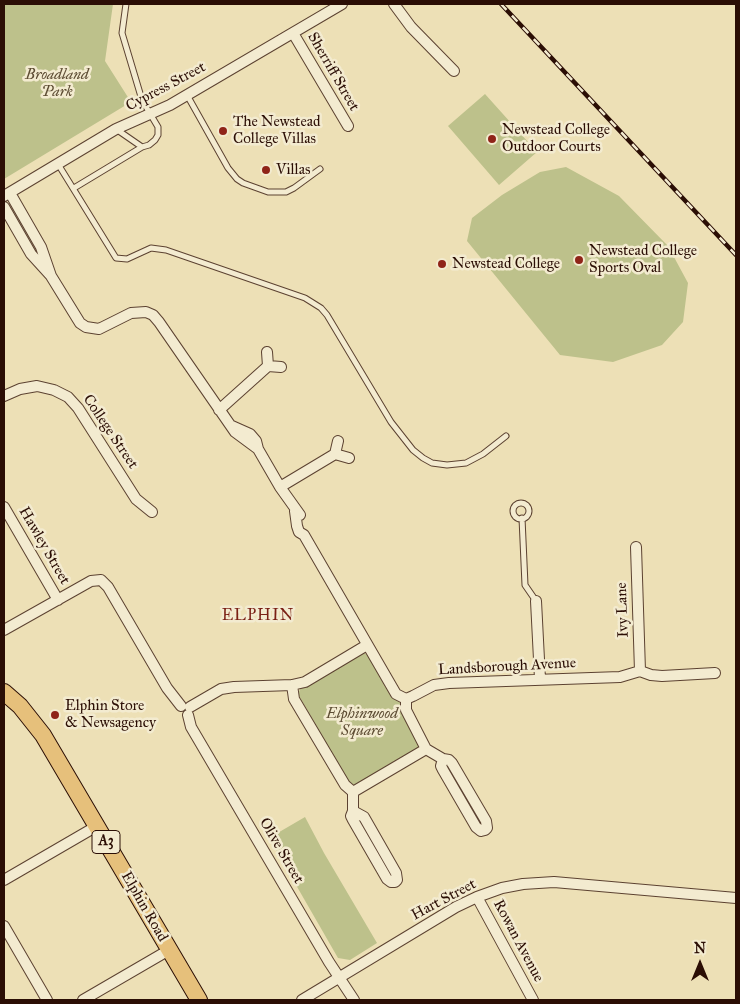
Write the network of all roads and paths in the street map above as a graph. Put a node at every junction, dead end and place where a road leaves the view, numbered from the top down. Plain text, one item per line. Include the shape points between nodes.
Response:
1 (126, 4) edge
2 (342, 4) edge
3 (394, 4) edge
4 (293, 33) junction
5 (454, 71) dead end
6 (187, 95) junction
7 (150, 114) junction
8 (348, 126) dead end
9 (116, 129) junction
10 (142, 147) junction
11 (58, 164) junction
12 (320, 169) dead end
13 (74, 188) junction
14 (7, 194) edge
15 (4, 207) edge
16 (51, 276) junction
17 (267, 352) dead end
18 (268, 366) junction
19 (281, 367) dead end
20 (4, 396) edge
21 (219, 410) junction
22 (506, 436) dead end
23 (338, 441) dead end
24 (335, 454) junction
25 (349, 458) dead end
26 (280, 487) junction
27 (4, 507) edge
28 (152, 512) dead end
29 (522, 518) dead end
30 (636, 547) dead end
31 (58, 600) junction
32 (536, 602) joint
33 (4, 630) edge
34 (367, 645) junction
35 (640, 671) junction
36 (716, 673) dead end
37 (540, 679) junction
38 (292, 685) junction
39 (4, 692) edge
40 (406, 699) junction
41 (186, 709) junction
42 (426, 750) junction
43 (443, 759) junction
44 (353, 792) junction
45 (353, 811) junction
46 (97, 826) junction
47 (4, 880) edge
48 (477, 897) junction
49 (736, 898) edge
50 (4, 926) edge
51 (169, 950) junction
52 (339, 977) junction
53 (47, 1000) edge
54 (84, 1000) edge
55 (198, 1000) edge
56 (302, 1000) edge
57 (354, 1000) edge
58 (532, 1000) edge

1 - 7 lane via 122,33 142,100
2 - 4 street, Cypress Street
3 - 5 street via 411,27
4 - 6 street, Cypress Street
4 - 8 street, Sherriff Street
6 - 7 street, Cypress Street
6 - 12 lane via 228,168 243,184 268,192 286,192
7 - 9 street, Cypress Street
7 - 10 lane via 158,127 158,134 149,145
9 - 10 lane
9 - 11 street, Cypress Street
10 - 13 lane
11 - 13 lane
11 - 14 street, Cypress Street
13 - 22 lane via 116,258 127,260 151,248 166,250 305,298 321,308 391,422 423,458 447,466 466,463
14 - 16 street via 41,247
15 - 16 street via 31,254
16 - 21 street via 73,314 86,327 99,329 130,313 153,315
17 - 18 street
18 - 19 street
18 - 21 street
20 - 28 street, College Street via 37,386 68,397 136,498
21 - 26 street via 235,432 258,450
23 - 24 street
24 - 25 street
24 - 26 street
26 - 34 street via 295,511 299,532 304,535
27 - 31 street, Hawley Street
29 - 32 lane via 524,585
30 - 35 street, Ivy Lane
31 - 33 street, Olive Street
31 - 41 street, Olive Street via 91,581 104,582 167,688
32 - 37 street
34 - 38 street via 305,682
34 - 40 street via 396,694
35 - 36 street, Landsborough Avenue via 662,676
35 - 37 street, Landsborough Avenue via 620,677
37 - 40 street, Landsborough Avenue via 434,684
38 - 41 street via 234,687 221,690
38 - 44 street via 294,699 345,785
39 - 46 highway, Elphin Road / A3 via 43,735
40 - 42 street via 406,710
41 - 52 street, Olive Street via 192,727
42 - 43 street
42 - 44 street
43 - 43 street via 452,763 486,821 485,830 476,827 441,766
44 - 45 street
45 - 45 street via 364,817 396,873 395,882 387,879 353,820
46 - 47 street
46 - 51 highway, Elphin Road / A3
48 - 49 street, Hart Street via 502,888 554,882
48 - 52 street, Hart Street via 456,906
48 - 58 street, Rowan Avenue
50 - 53 street
51 - 54 street
51 - 55 highway, Elphin Road / A3
52 - 56 street, Hart Street
52 - 57 street, Olive Street

